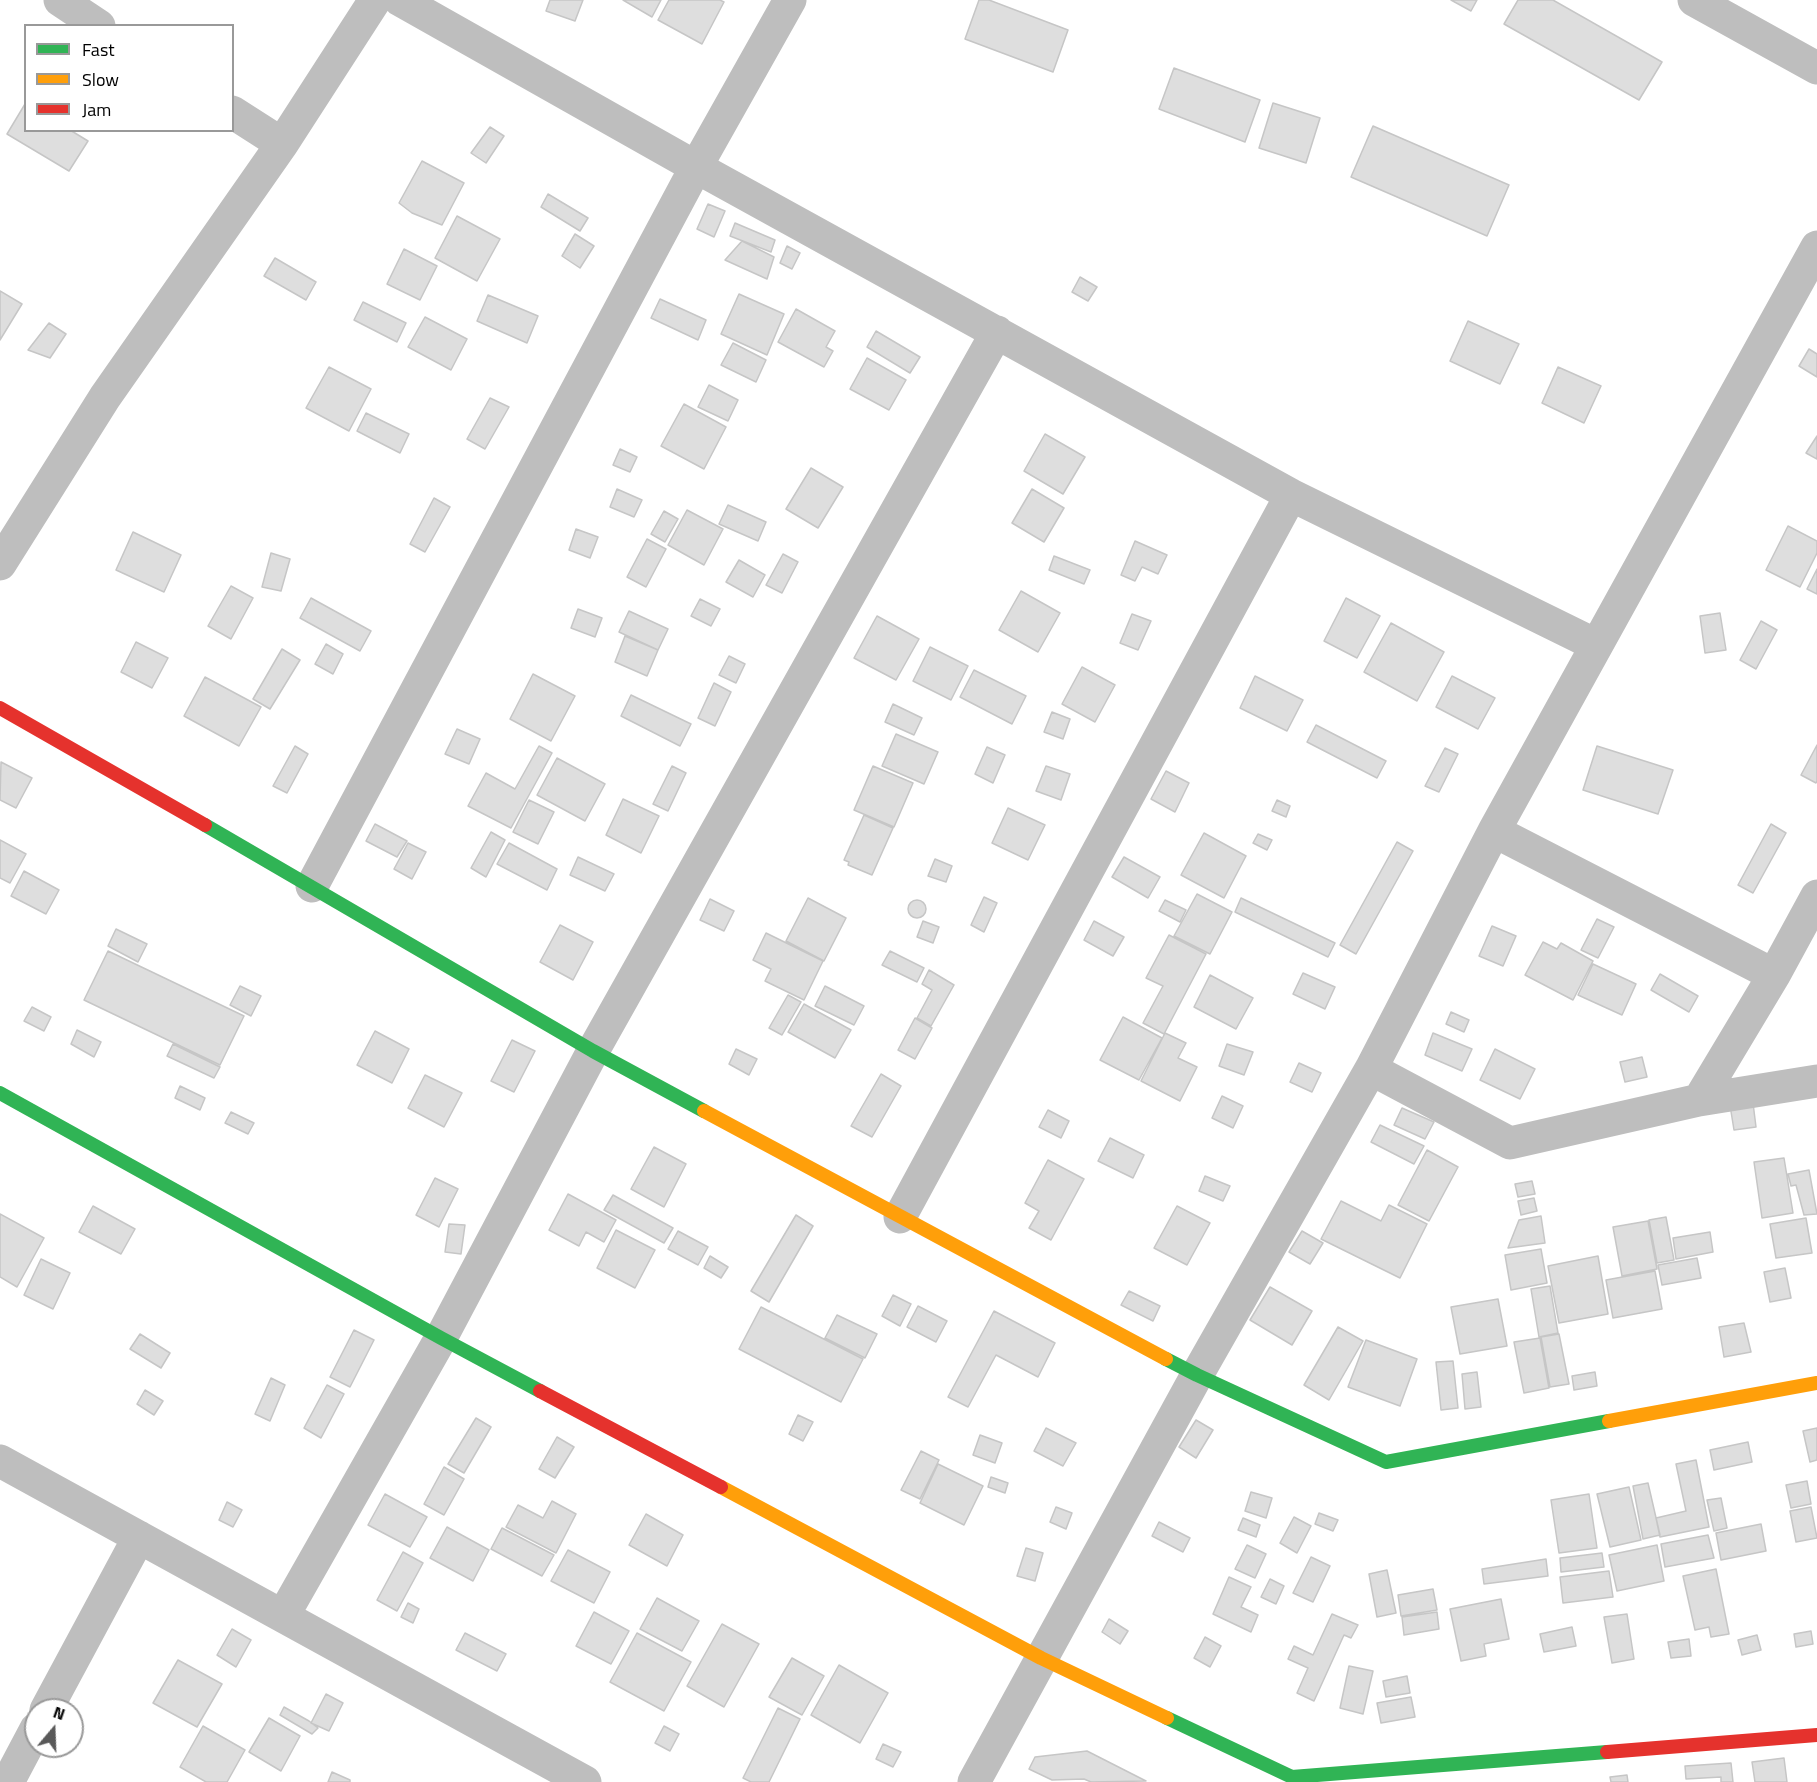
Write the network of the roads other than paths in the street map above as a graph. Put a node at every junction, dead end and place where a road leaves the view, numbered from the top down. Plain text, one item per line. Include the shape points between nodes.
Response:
1 (60, 0) edge
2 (375, 0) edge
3 (400, 0) edge
4 (790, 0) edge
5 (1694, 0) edge
6 (96, 24) edge
7 (1817, 68) edge
8 (234, 113) edge
9 (282, 144) junction
10 (696, 167) junction
11 (1817, 247) edge
12 (997, 332) junction
13 (1291, 495) junction
14 (0, 564) edge
15 (1596, 645) junction
16 (0, 708) edge
17 (1494, 831) junction
18 (312, 886) junction
19 (1817, 896) edge
20 (1774, 975) junction
21 (593, 1051) junction
22 (1371, 1069) junction
23 (1817, 1081) edge
24 (0, 1093) edge
25 (1699, 1100) junction
26 (900, 1216) junction
27 (441, 1338) junction
28 (1197, 1375) junction
29 (1817, 1383) edge
30 (0, 1461) edge
31 (139, 1537) junction
32 (283, 1616) junction
33 (1041, 1658) junction
34 (52, 1698) edge
35 (1817, 1735) edge
36 (24, 1754) edge
37 (1291, 1779) edge
38 (11, 1781) edge
39 (585, 1782) edge
40 (974, 1782) edge

1 - 6 street
2 - 9 street
3 - 10 street
4 - 10 street
5 - 7 street
8 - 9 street
9 - 14 street via 105,398
10 - 12 street
10 - 18 street
11 - 15 street
12 - 13 street
12 - 21 street
13 - 15 street
13 - 26 street
15 - 17 street
16 - 18 street
17 - 20 street
17 - 22 street
18 - 21 street
19 - 20 street
20 - 25 street
21 - 26 street
21 - 27 street
22 - 25 street via 1510,1143
22 - 28 street
23 - 25 street
24 - 27 street
26 - 28 street
27 - 32 street
27 - 33 street
28 - 29 street via 1386,1462
28 - 33 street
30 - 31 street
31 - 32 street
31 - 34 street
32 - 39 street
33 - 37 street
33 - 40 street
35 - 37 street
36 - 38 street

